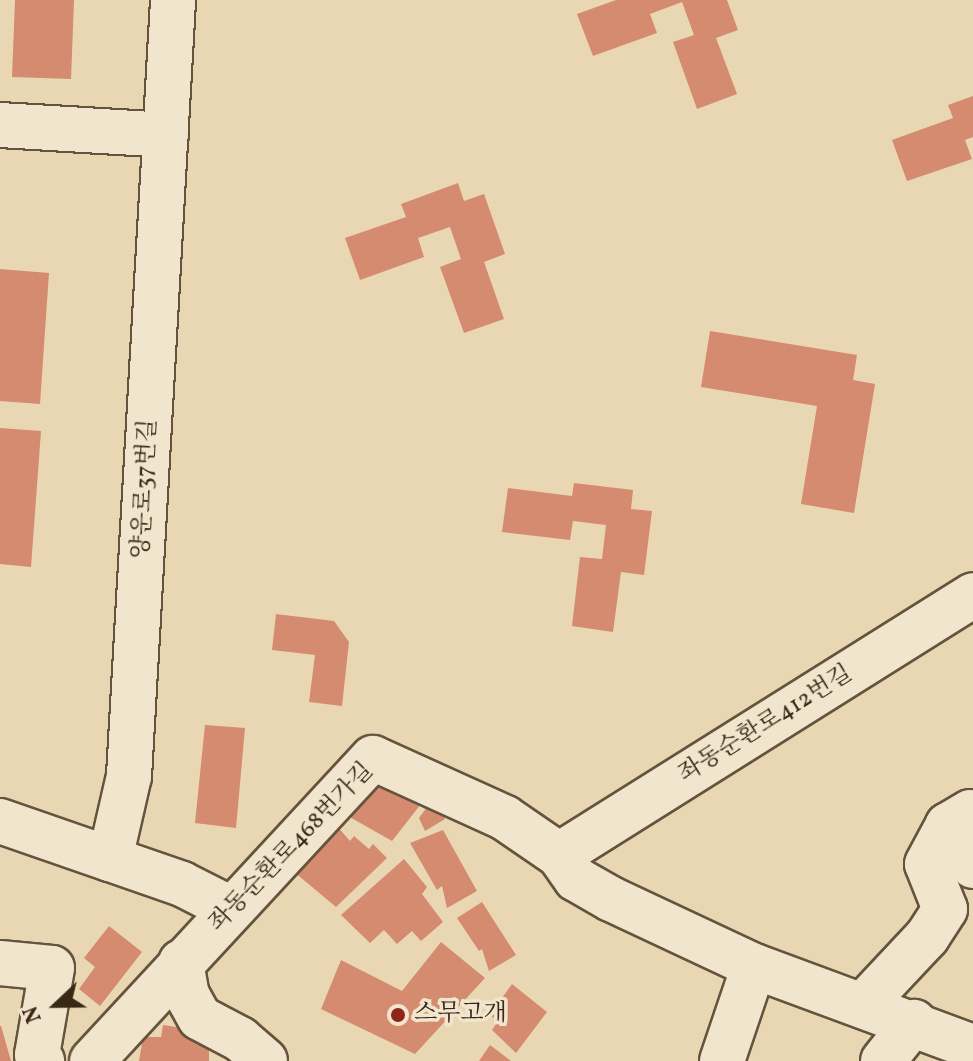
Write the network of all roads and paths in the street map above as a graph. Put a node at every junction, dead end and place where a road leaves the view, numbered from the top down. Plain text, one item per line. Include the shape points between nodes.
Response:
1 (173, 0) edge
2 (0, 125) edge
3 (166, 135) junction
4 (973, 595) edge
5 (961, 818) edge
6 (0, 821) edge
7 (559, 855) junction
8 (110, 859) junction
9 (973, 866) edge
10 (231, 909) junction
11 (181, 962) junction
12 (0, 963) edge
13 (754, 966) junction
14 (864, 1004) junction
15 (914, 1022) junction
16 (973, 1047) edge
17 (42, 1061) edge
18 (92, 1061) edge
19 (265, 1061) edge
20 (722, 1061) edge
21 (883, 1061) edge

1 - 3 street, 양운로37번길
2 - 3 street
3 - 8 street, 양운로37번길 via 129,776
4 - 7 street, 좌동순환로412번길
5 - 9 street
5 - 14 street via 927,864 945,909 927,937
6 - 8 street
7 - 10 street, 좌동순환로468번가길 via 505,818 373,758
7 - 13 street, 좌동순환로468번가길 via 576,879 611,899
8 - 10 street via 182,884
10 - 11 street, 좌동순환로468번가길
11 - 18 street, 좌동순환로468번가길
11 - 19 street via 187,995 200,1018 240,1039
12 - 17 street via 52,968 37,1055
13 - 14 street, 좌동순환로468번가길
13 - 20 street
14 - 15 street, 좌동순환로468번가길
15 - 16 street, 좌동순환로468번가길
15 - 21 street

